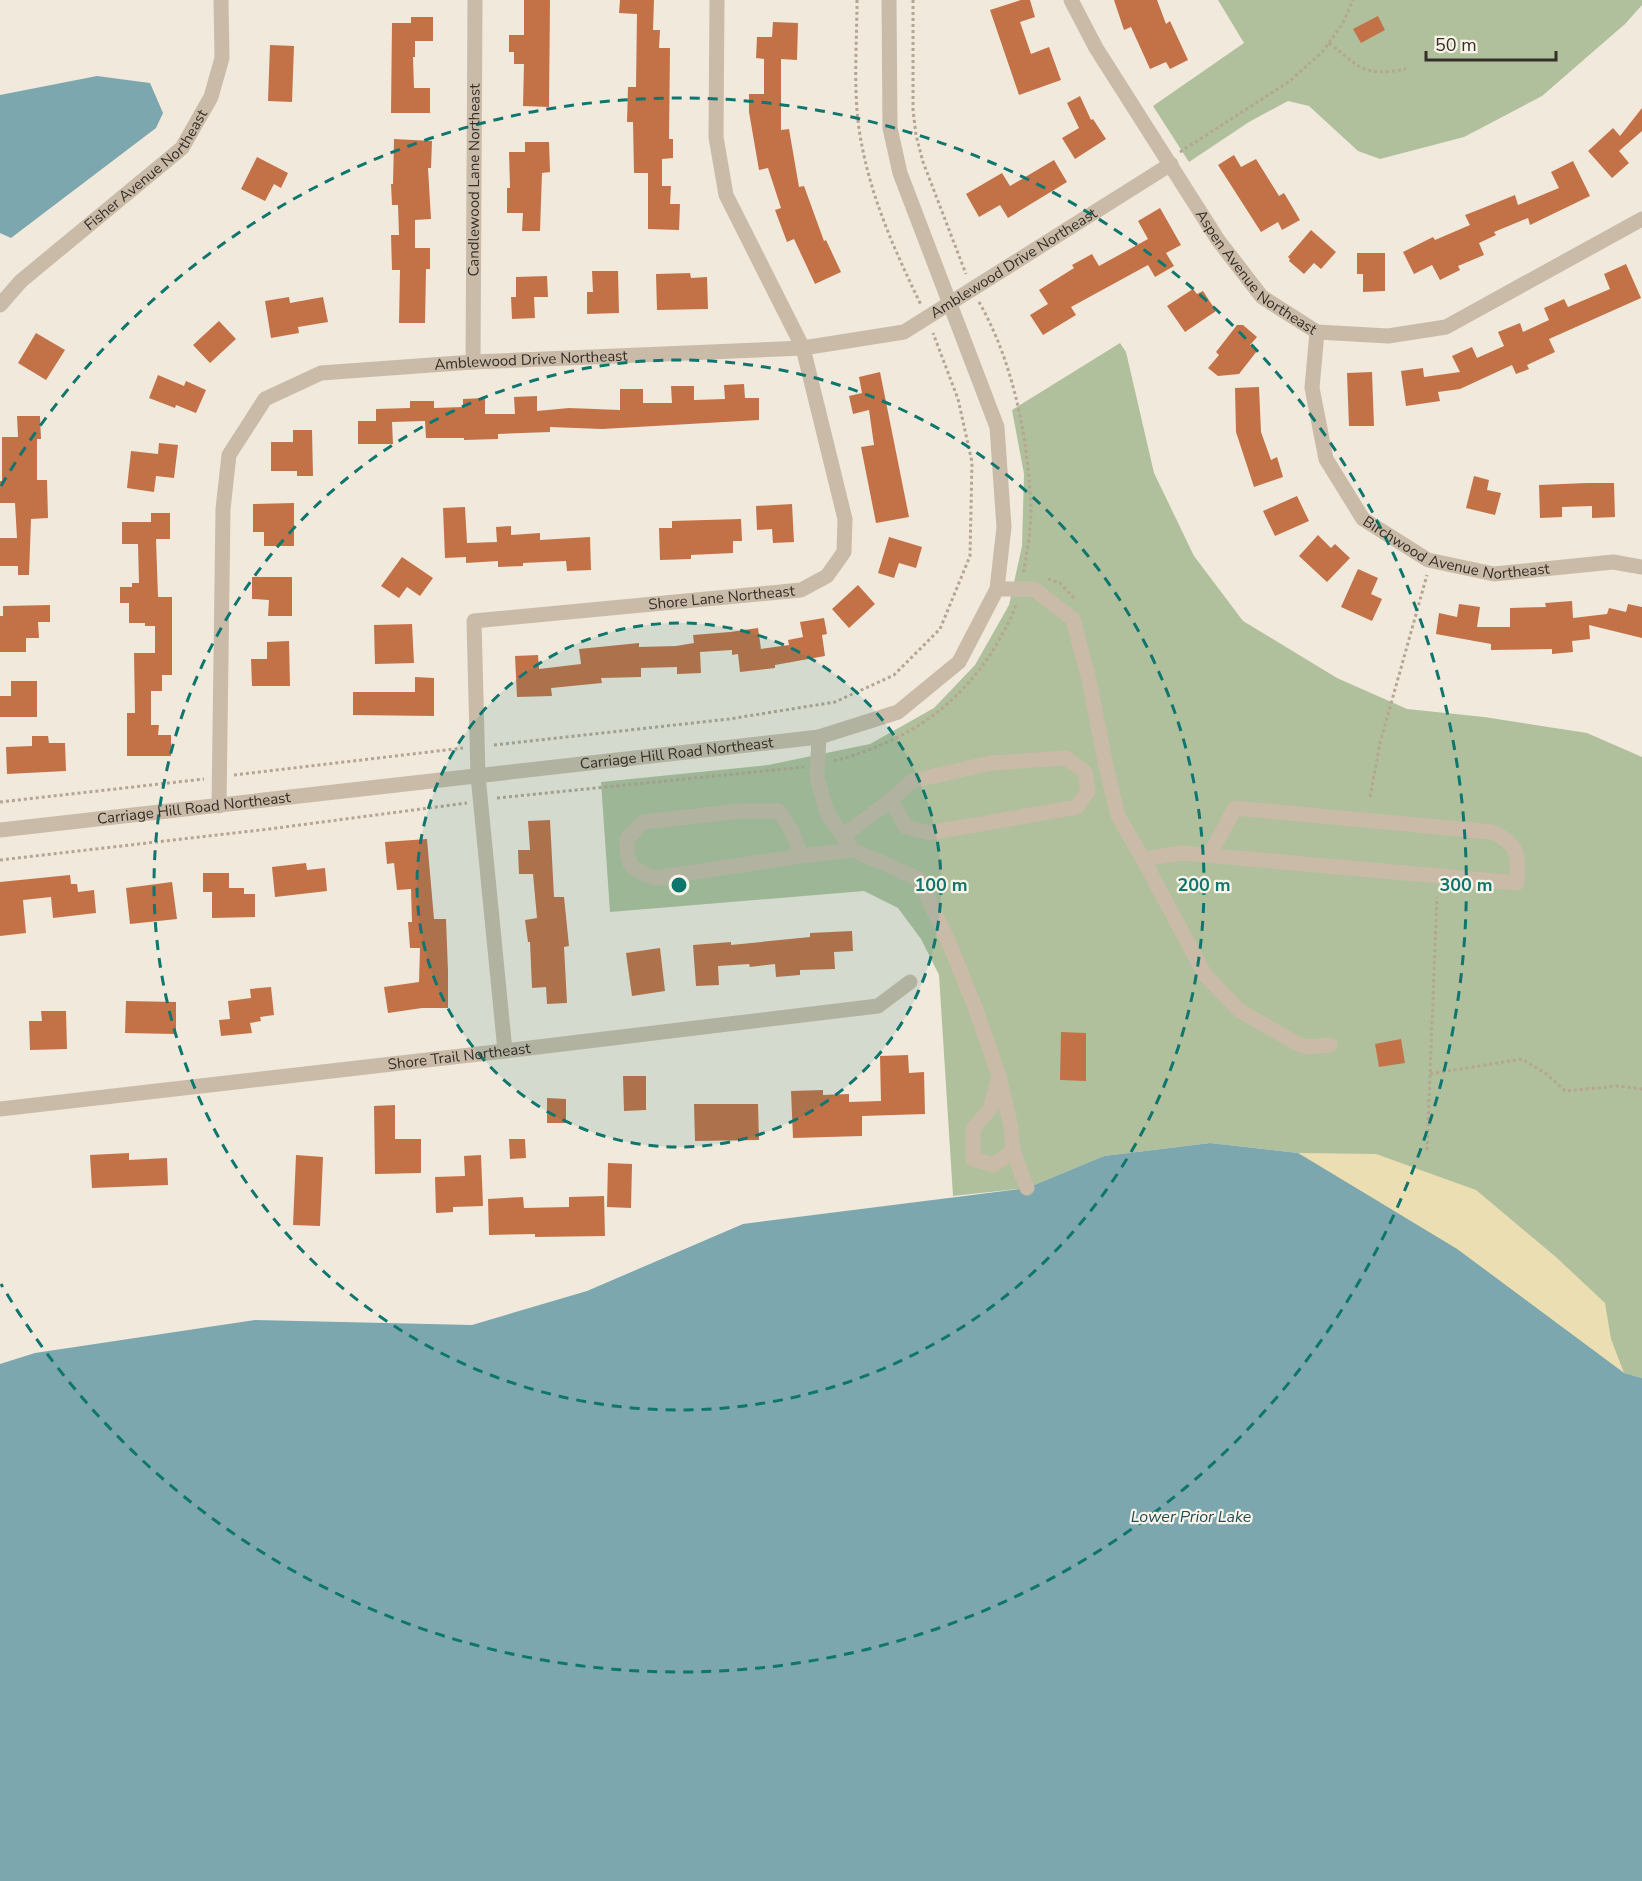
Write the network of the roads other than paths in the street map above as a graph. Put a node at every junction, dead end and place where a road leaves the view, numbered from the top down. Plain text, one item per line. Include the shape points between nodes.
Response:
1 (221, 0) edge
2 (475, 0) edge
3 (717, 0) edge
4 (889, 0) edge
5 (1071, 0) edge
6 (1170, 162) junction
7 (1642, 219) edge
8 (0, 305) edge
9 (950, 305) junction
10 (1317, 332) junction
11 (803, 348) junction
12 (473, 362) junction
13 (1642, 567) edge
14 (997, 589) junction
15 (819, 737) junction
16 (478, 776) junction
17 (891, 800) junction
18 (219, 806) junction
19 (0, 831) edge
20 (843, 836) junction
21 (853, 850) junction
22 (801, 856) junction
23 (1209, 856) junction
24 (1143, 859) junction
25 (910, 982) dead end
26 (1330, 1045) dead end
27 (505, 1051) junction
28 (999, 1076) junction
29 (0, 1109) edge
30 (1013, 1150) junction
31 (1027, 1188) dead end

1 - 8 street, Fisher Avenue Northeast via 222,58 211,97 182,148 21,281
2 - 12 street, Candlewood Lane Northeast
3 - 11 street, Shore Lane Northeast via 716,137 726,195
4 - 9 street, Carriage Hill Road Northeast via 890,128 900,173
5 - 6 street, Aspen Avenue Northeast via 1096,48
6 - 9 street, Amblewood Drive Northeast
6 - 10 street, Aspen Avenue Northeast via 1218,240 1262,297
7 - 10 street, Aspen Avenue Northeast via 1446,327 1388,336
9 - 11 street, Amblewood Drive Northeast via 904,332
9 - 14 street, Carriage Hill Road Northeast via 997,428 1004,526
10 - 13 street, Birchwood Avenue Northeast via 1312,388 1326,459 1363,519 1428,560 1494,574 1613,562
11 - 12 street, Amblewood Drive Northeast
11 - 16 street, Shore Lane Northeast via 845,519 844,552 827,576 801,590 474,621
12 - 18 street, Amblewood Drive Northeast via 321,373 265,399 229,454 223,509
14 - 15 street, Carriage Hill Road Northeast via 959,662 898,712
14 - 24 street via 1034,589 1073,619 1118,816
15 - 16 street, Carriage Hill Road Northeast
15 - 20 street via 817,777 827,813
16 - 18 street, Carriage Hill Road Northeast
16 - 27 street, Shore Lane Northeast
17 - 17 street via 906,827 929,833 1077,807 1088,791 1085,772 1066,758 991,763 912,780
17 - 20 street
18 - 19 street, Carriage Hill Road Northeast
20 - 21 street
21 - 22 street
21 - 28 street via 919,879 971,996
22 - 22 street via 779,811 741,811 642,822 627,839 626,858 635,871 655,878
23 - 23 street via 1316,865 1517,883 1518,858 1509,840 1492,832 1235,808
23 - 24 street via 1182,853
24 - 26 street via 1205,975 1240,1011 1298,1044
25 - 27 street, Shore Trail Northeast via 878,1006
27 - 29 street, Shore Trail Northeast
28 - 30 street
28 - 30 street via 990,1109 973,1129 973,1159 994,1165
30 - 31 street

